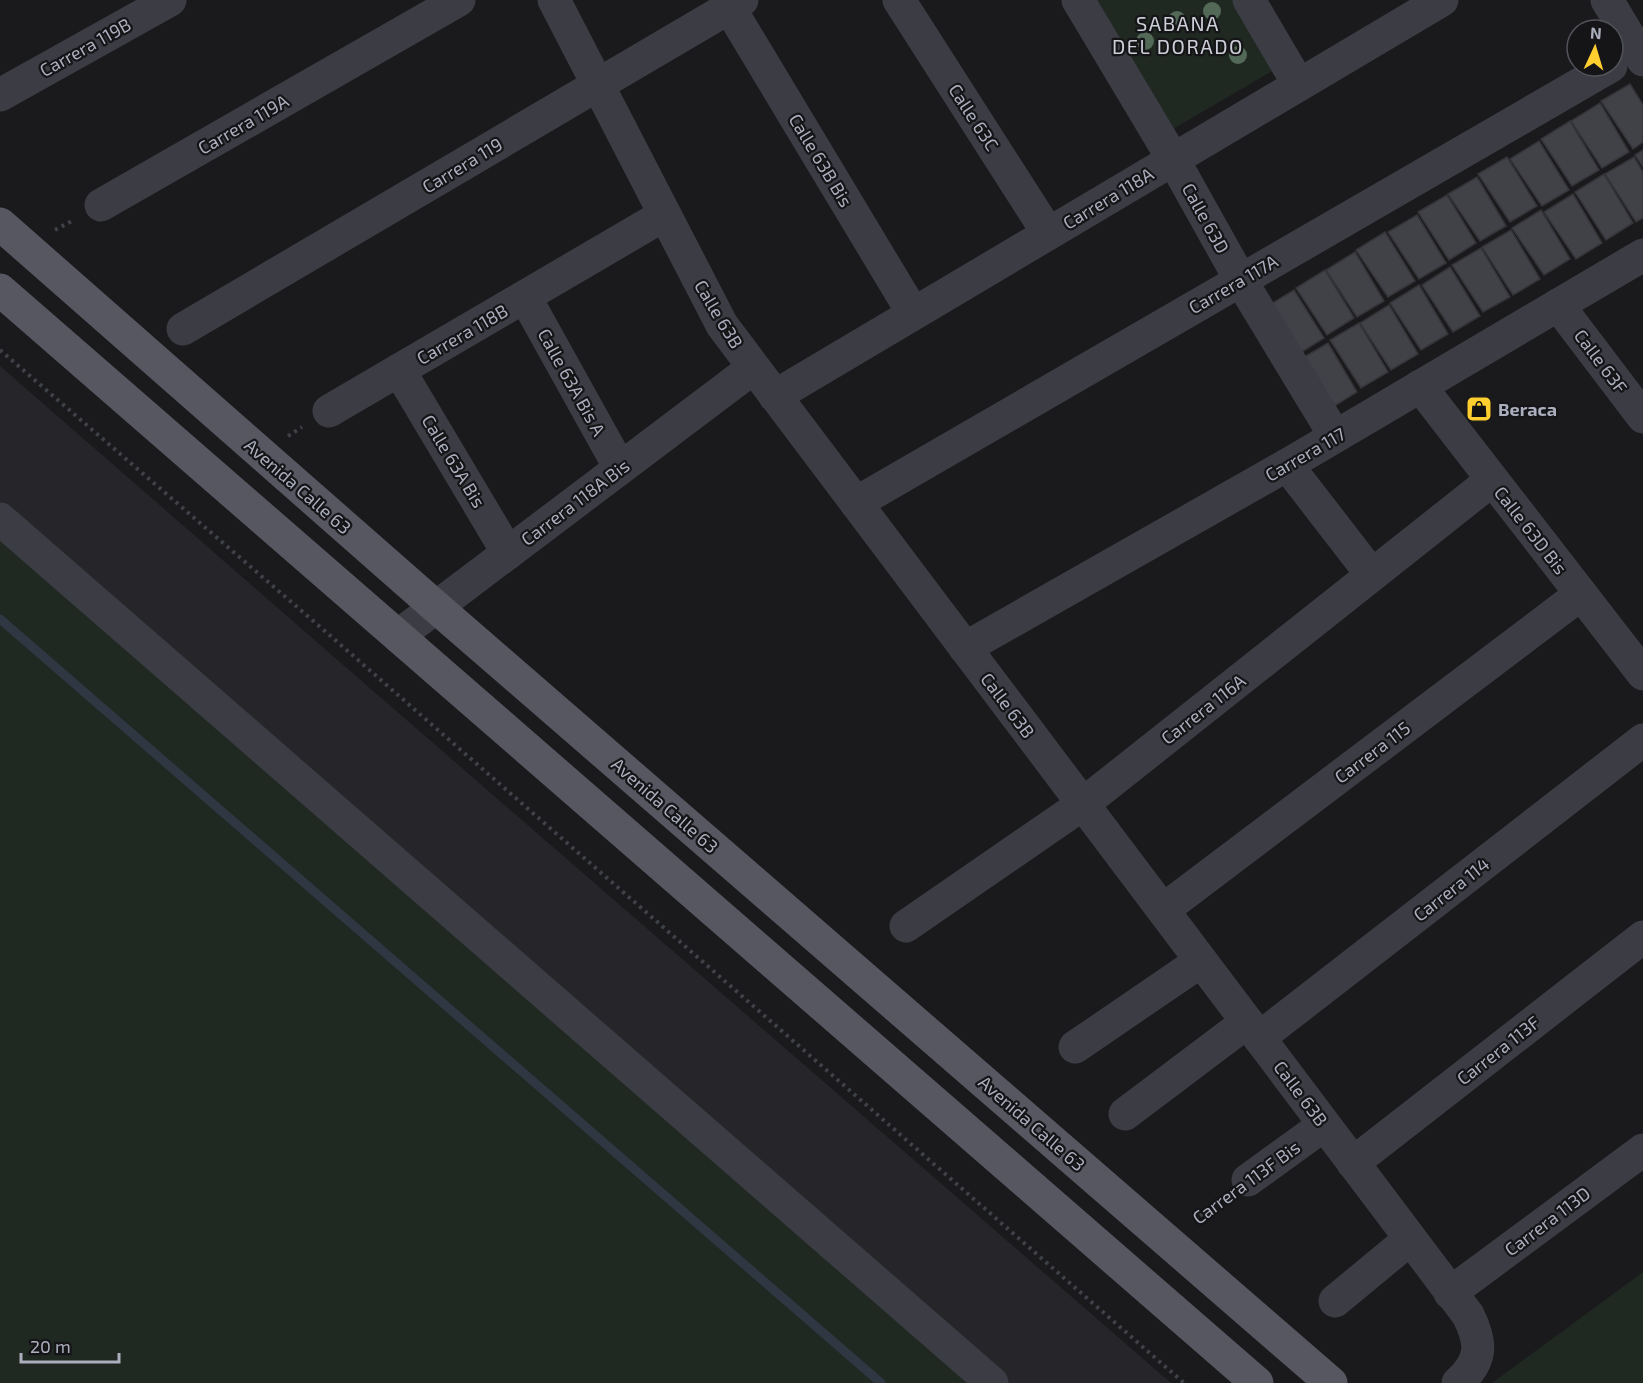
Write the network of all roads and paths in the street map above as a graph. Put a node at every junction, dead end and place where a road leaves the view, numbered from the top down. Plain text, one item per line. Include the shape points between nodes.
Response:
1 (170, 0) edge
2 (459, 0) edge
3 (554, 0) edge
4 (899, 0) edge
5 (1078, 0) edge
6 (1249, 0) edge
7 (1607, 0) edge
8 (1433, 2) edge
9 (735, 4) edge
10 (1629, 58) edge
11 (597, 85) junction
12 (1299, 85) junction
13 (0, 95) edge
14 (1173, 159) junction
15 (101, 204) joint
16 (664, 215) junction
17 (0, 224) edge
18 (1048, 233) junction
19 (26, 247) junction
20 (1643, 255) edge
21 (1240, 279) junction
22 (0, 290) edge
23 (525, 297) junction
24 (1558, 305) junction
25 (914, 313) junction
26 (183, 329) dead end
27 (0, 350) edge
28 (753, 368) junction
29 (399, 370) junction
30 (1420, 386) junction
31 (775, 396) junction
32 (329, 411) joint
33 (1643, 417) edge
34 (1335, 436) junction
35 (260, 452) junction
36 (1287, 465) junction
37 (620, 468) junction
38 (1492, 480) junction
39 (856, 504) junction
40 (0, 519) edge
41 (508, 553) junction
42 (1372, 575) junction
43 (1581, 594) junction
44 (436, 607) junction
45 (398, 636) junction
46 (965, 648) junction
47 (1643, 674) edge
48 (1643, 740) edge
49 (1083, 804) junction
50 (1163, 910) junction
51 (906, 926) dead end
52 (1643, 936) edge
53 (1201, 961) junction
54 (1253, 1030) junction
55 (1075, 1047) dead end
56 (1125, 1114) dead end
57 (1324, 1125) junction
58 (1643, 1150) edge
59 (1353, 1163) junction
60 (1248, 1180) joint
61 (1410, 1239) junction
62 (1167, 1240) junction
63 (1450, 1293) junction
64 (1335, 1301) dead end
65 (992, 1383) edge
66 (1184, 1383) edge
67 (1257, 1383) edge
68 (1331, 1383) edge
69 (1458, 1383) edge

1 - 13 street, Carrera 119B
2 - 15 street, Carrera 119A
3 - 11 street, Calle 63B
4 - 18 street, Calle 63C
5 - 14 street, Calle 63D
6 - 12 street
7 - 10 street
8 - 12 street, Carrera 118A
9 - 11 street, Carrera 119
9 - 25 street, Calle 63B Bis
10 - 21 street, Carrera 117A
11 - 16 street, Calle 63B
11 - 26 street, Carrera 119
12 - 14 street, Carrera 118A
14 - 18 street, Carrera 118A
14 - 21 street, Calle 63D
15 - 19 path
16 - 23 street, Carrera 118B
16 - 28 street, Calle 63B via 722,325
17 - 19 main road, Avenida Calle 63
18 - 25 street, Carrera 118A
19 - 35 main road, Avenida Calle 63
20 - 24 street, Carrera 117
21 - 34 street, Calle 63D
21 - 39 street, Carrera 117A
22 - 45 main road
23 - 29 street, Carrera 118B
23 - 37 street, Calle 63A Bis A
24 - 30 street, Carrera 117
24 - 33 street, Calle 63F
25 - 31 street, Carrera 118A
27 - 66 path
28 - 31 street, Calle 63B
28 - 37 street, Carrera 118A Bis
29 - 32 street, Carrera 118B
29 - 41 street, Calle 63A Bis
30 - 34 street, Carrera 117
30 - 38 street, Calle 63D Bis
31 - 39 street, Calle 63B
32 - 35 path
34 - 36 street, Carrera 117
35 - 44 main road, Avenida Calle 63
36 - 42 street
36 - 46 street, Carrera 117
37 - 41 street, Carrera 118A Bis
38 - 42 street, Carrera 116A
38 - 43 street, Calle 63D Bis
39 - 46 street, Calle 63B
40 - 65 street
41 - 44 street, Carrera 118A Bis
42 - 49 street, Carrera 116A
43 - 47 street, Calle 63D Bis
43 - 50 street, Carrera 115
44 - 45 street, Carrera 118A Bis
44 - 62 main road, Avenida Calle 63
45 - 67 main road
46 - 49 street, Calle 63B
48 - 54 street, Carrera 114
49 - 50 street, Calle 63B
49 - 51 street, Carrera 116A
50 - 53 street, Calle 63B
52 - 59 street, Carrera 113F
53 - 54 street, Calle 63B
53 - 55 street
54 - 56 street, Carrera 114
54 - 57 street, Calle 63B
57 - 59 street, Calle 63B
57 - 60 street, Carrera 113F Bis
58 - 63 street, Carrera 113D
59 - 61 street, Calle 63B
60 - 62 path, Carrera 113F Bis
61 - 63 street, Calle 63B
61 - 64 street
62 - 68 main road, Avenida Calle 63
63 - 69 street, Calle 63B via 1468,1315 1479,1347 1476,1361

